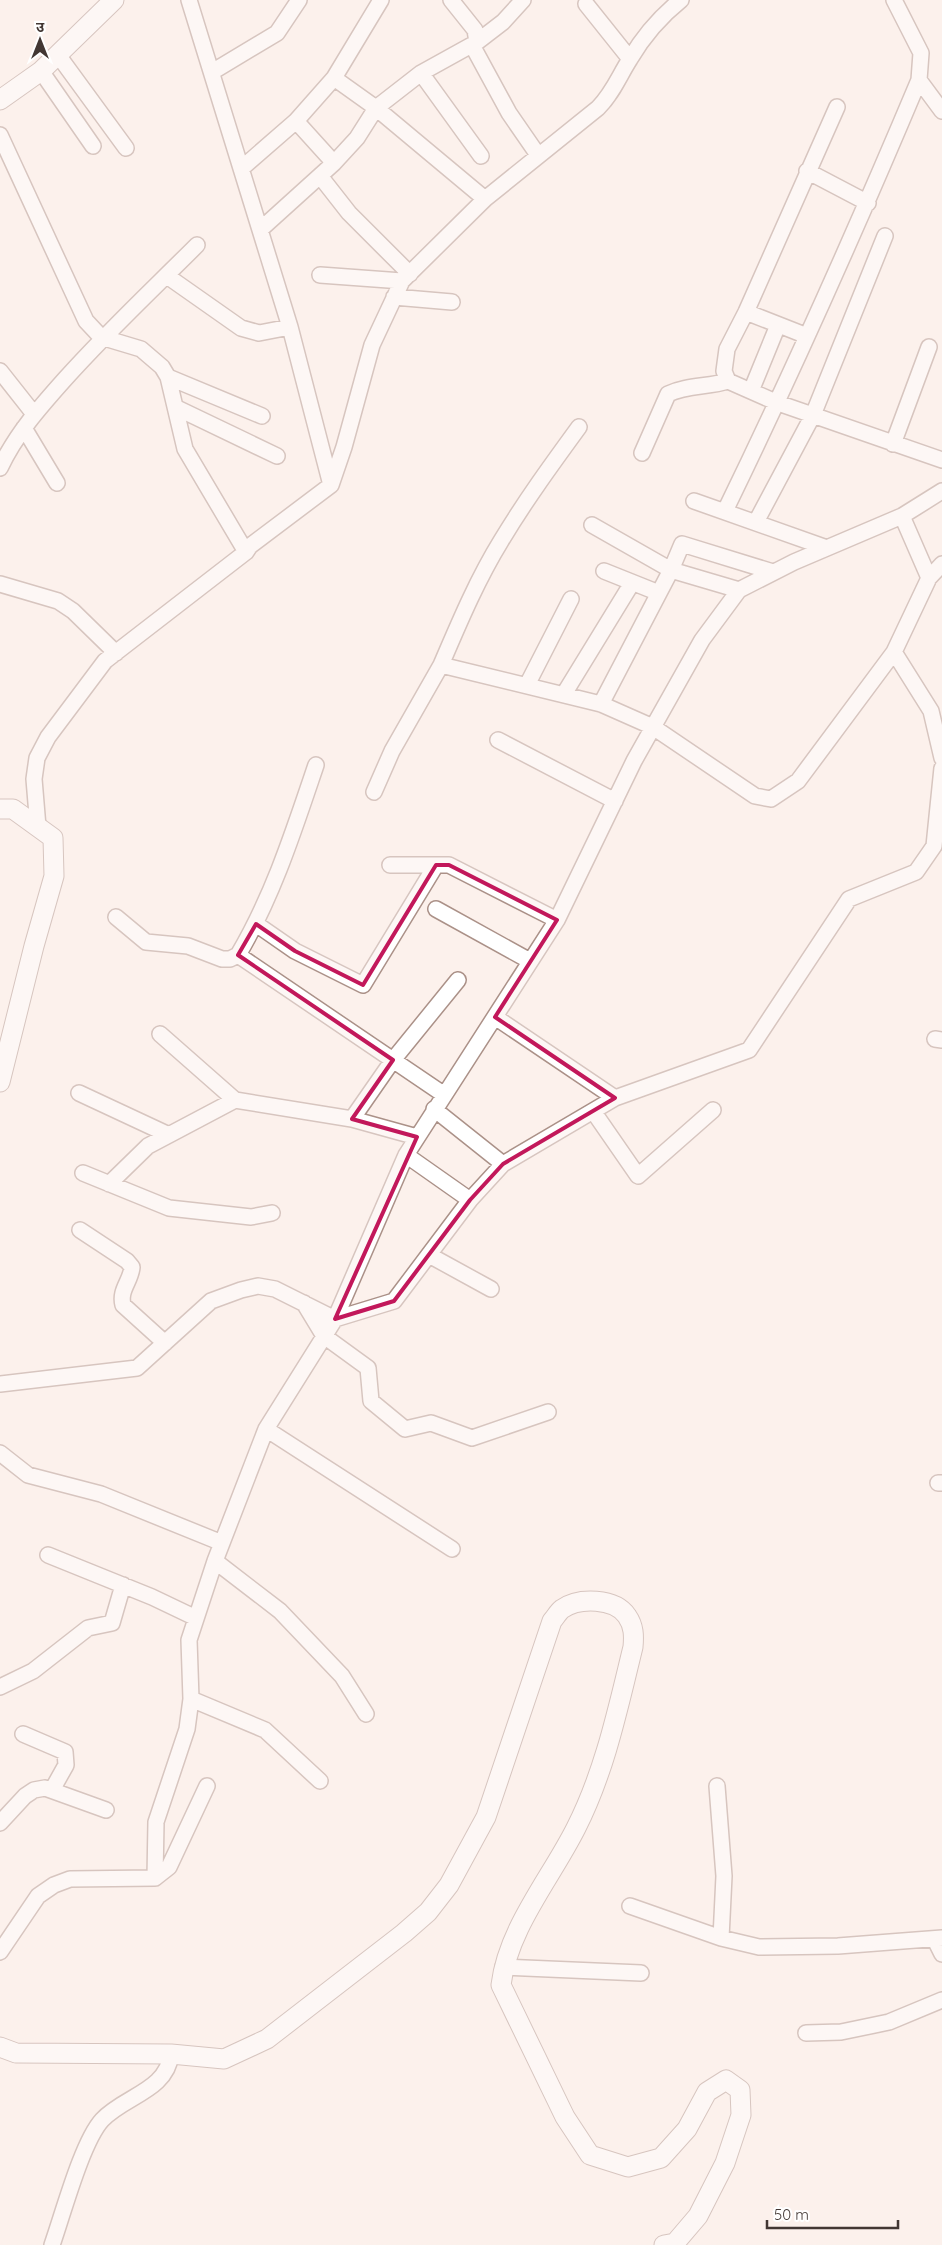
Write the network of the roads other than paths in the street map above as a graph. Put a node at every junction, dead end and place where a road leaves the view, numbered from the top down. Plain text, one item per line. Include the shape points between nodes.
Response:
1 (189, 0) edge
2 (299, 0) edge
3 (381, 0) edge
4 (452, 0) edge
5 (523, 0) edge
6 (682, 0) edge
7 (894, 0) edge
8 (110, 1) edge
9 (586, 4) dead end
10 (474, 43) junction
11 (58, 55) junction
12 (630, 59) junction
13 (41, 71) junction
14 (212, 72) junction
15 (422, 73) junction
16 (334, 78) junction
17 (919, 80) junction
18 (0, 100) edge
19 (837, 107) dead end
20 (376, 108) junction
21 (942, 111) edge
22 (296, 121) junction
23 (0, 135) edge
24 (92, 146) dead end
25 (126, 148) dead end
26 (538, 155) junction
27 (481, 156) dead end
28 (334, 163) junction
29 (242, 168) junction
30 (807, 171) junction
31 (320, 176) junction
32 (485, 199) junction
33 (868, 203) junction
34 (261, 229) junction
35 (885, 236) dead end
36 (197, 245) dead end
37 (320, 275) dead end
38 (167, 276) junction
39 (406, 278) junction
40 (394, 297) junction
41 (452, 302) dead end
42 (746, 312) junction
43 (778, 325) junction
44 (290, 327) junction
45 (807, 336) junction
46 (102, 338) junction
47 (928, 346) dead end
48 (0, 371) edge
49 (168, 377) junction
50 (728, 381) junction
51 (751, 391) junction
52 (778, 403) junction
53 (177, 408) junction
54 (34, 414) junction
55 (813, 415) junction
56 (262, 416) dead end
57 (579, 427) dead end
58 (24, 428) junction
59 (893, 444) junction
60 (642, 453) dead end
61 (277, 456) dead end
62 (942, 460) edge
63 (0, 468) edge
64 (57, 484) dead end
65 (330, 485) junction
66 (942, 491) edge
67 (694, 501) dead end
68 (726, 511) junction
69 (902, 516) junction
70 (756, 522) junction
71 (592, 525) dead end
72 (827, 548) junction
73 (246, 552) junction
74 (942, 564) edge
75 (671, 570) junction
76 (604, 571) dead end
77 (773, 572) junction
78 (929, 578) junction
79 (632, 583) junction
80 (0, 584) edge
81 (739, 590) junction
82 (659, 593) junction
83 (572, 599) dead end
84 (894, 652) junction
85 (116, 653) junction
86 (441, 665) junction
87 (526, 685) junction
88 (564, 694) junction
89 (601, 704) junction
90 (653, 727) junction
91 (498, 740) dead end
92 (942, 758) edge
93 (316, 765) dead end
94 (942, 768) edge
95 (374, 792) dead end
96 (615, 801) junction
97 (0, 809) edge
98 (38, 827) junction
99 (390, 865) dead end
100 (436, 865) junction
101 (436, 909) dead end
102 (116, 918) dead end
103 (557, 920) junction
104 (256, 924) junction
105 (238, 955) junction
106 (530, 961) junction
107 (458, 980) dead end
108 (495, 1017) junction
109 (160, 1034) dead end
110 (393, 1060) junction
111 (0, 1082) edge
112 (79, 1093) dead end
113 (443, 1094) junction
114 (615, 1098) junction
115 (235, 1100) junction
116 (434, 1109) junction
117 (713, 1110) dead end
118 (593, 1111) junction
119 (352, 1120) junction
120 (169, 1135) junction
121 (417, 1137) junction
122 (406, 1154) junction
123 (503, 1164) junction
124 (82, 1173) dead end
125 (109, 1184) junction
126 (470, 1200) junction
127 (272, 1213) dead end
128 (80, 1230) dead end
129 (429, 1255) junction
130 (491, 1288) dead end
131 (304, 1303) junction
132 (335, 1319) junction
133 (324, 1336) junction
134 (165, 1342) junction
135 (0, 1384) edge
136 (548, 1412) dead end
137 (266, 1429) junction
138 (0, 1454) edge
139 (222, 1543) junction
140 (452, 1549) dead end
141 (48, 1555) dead end
142 (215, 1560) junction
143 (123, 1585) junction
144 (196, 1618) junction
145 (0, 1687) edge
146 (191, 1699) junction
147 (366, 1714) dead end
148 (23, 1734) dead end
149 (320, 1781) dead end
150 (206, 1786) dead end
151 (717, 1786) dead end
152 (52, 1790) junction
153 (106, 1810) dead end
154 (0, 1823) edge
155 (155, 1878) junction
156 (630, 1906) dead end
157 (722, 1938) junction
158 (939, 1939) edge
159 (0, 1952) edge
160 (942, 1954) edge
161 (503, 1968) junction
162 (641, 1973) dead end
163 (942, 2000) edge
164 (806, 2033) dead end
165 (0, 2047) edge
166 (171, 2054) junction
167 (52, 2245) edge
168 (664, 2245) edge

1 - 14 street
2 - 14 street via 277,33
3 - 16 street
4 - 10 street via 475,30
5 - 10 street via 503,22
6 - 12 street via 652,28
7 - 17 street via 922,53
8 - 11 street
9 - 12 street
10 - 15 street
10 - 26 street via 510,113
11 - 13 street
11 - 25 street
12 - 26 street via 611,94 598,108
13 - 18 street
13 - 24 street
14 - 29 street
15 - 20 street
15 - 27 street
16 - 20 street
16 - 22 street
17 - 21 street
17 - 33 street
19 - 30 street
20 - 28 street via 357,138
20 - 32 street
22 - 28 street
22 - 29 street
23 - 46 street via 86,321
26 - 32 street
28 - 31 street
29 - 34 street
30 - 33 street
30 - 42 street
31 - 34 street
31 - 39 street
32 - 39 street
33 - 45 street
34 - 44 street
35 - 55 street
36 - 38 street
37 - 39 street
38 - 44 street via 241,328 259,333
38 - 46 street
39 - 40 street
40 - 41 street
40 - 65 street via 372,345
42 - 43 street
42 - 50 street via 727,349 724,371
43 - 45 street
43 - 51 street
44 - 65 street
45 - 52 street
46 - 49 street via 141,350 155,359
46 - 54 street
47 - 59 street
48 - 54 street
49 - 53 street
49 - 56 street
50 - 51 street
50 - 60 street via 668,394
51 - 52 street
52 - 55 street
52 - 68 street
53 - 61 street
53 - 73 street via 191,463
54 - 58 street
55 - 59 street
55 - 70 street
57 - 86 street via 526,499 500,542 471,596
58 - 63 street
58 - 64 street
59 - 62 street
65 - 73 street
66 - 69 street
67 - 68 street
68 - 70 street
69 - 72 street
69 - 78 street
70 - 72 street
71 - 75 street
72 - 77 street
73 - 85 street
74 - 78 street
75 - 77 street via 682,544
75 - 81 street
75 - 82 street
76 - 79 street
77 - 81 street
78 - 84 street
79 - 82 street
79 - 88 street
80 - 85 street via 58,601 73,611
81 - 90 street via 702,640
82 - 89 street
83 - 87 street
84 - 90 street via 798,781 771,799 755,796
84 - 92 street via 931,711
85 - 98 street via 105,661 36,758 34,779
86 - 87 street
86 - 95 street via 392,751
87 - 88 street
88 - 89 street
89 - 90 street
90 - 96 street
91 - 96 street
93 - 104 street via 285,856
94 - 114 street via 934,846 916,872 849,899 748,1050
96 - 103 street
97 - 98 street via 13,809
98 - 111 street via 53,838 54,876
99 - 100 street
100 - 103 street via 449,865
100 - 104 street via 363,985 295,951
101 - 106 street
102 - 105 street via 146,942 197,948 222,959
103 - 106 street
104 - 105 street
105 - 110 street
106 - 108 street
107 - 110 street
108 - 113 street
108 - 114 street
109 - 115 street
110 - 113 street
110 - 119 street
112 - 120 street
113 - 116 street
114 - 118 street
115 - 119 street
115 - 120 street
116 - 121 street
116 - 123 street
117 - 118 street via 638,1176
118 - 123 street
119 - 121 street
120 - 125 street via 148,1146
121 - 122 street
122 - 126 street
122 - 132 street
123 - 126 street
124 - 125 street
125 - 127 street via 169,1208 251,1217
126 - 129 street
128 - 134 street via 132,1267 123,1288 123,1305
129 - 130 street
129 - 132 street via 394,1301
131 - 132 street
131 - 133 street
131 - 134 street via 275,1289 258,1286 241,1290 211,1301
132 - 133 street
133 - 136 street via 368,1368 371,1401 405,1430 431,1423 472,1438
133 - 137 street
134 - 135 street via 137,1368
137 - 139 street
137 - 140 street
138 - 139 street via 28,1475 102,1494
139 - 142 street
141 - 143 street
142 - 144 street
142 - 147 street via 280,1611 342,1676
143 - 144 street
143 - 145 street via 112,1623 88,1628 33,1671
144 - 146 street via 189,1640
146 - 149 street via 265,1730
146 - 155 street via 187,1729 156,1822
148 - 152 street via 65,1752 66,1765
150 - 155 street via 169,1867
151 - 157 street via 724,1876
152 - 153 street
152 - 154 street via 34,1790
155 - 159 street via 70,1879 54,1885 38,1896
156 - 157 street
157 - 158 street via 759,1947 838,1946
158 - 160 street
161 - 162 street
161 - 166 street via 521,1927 576,1828 607,1753 634,1647 634,1632 628,1616 608,1604 589,1600 577,1603 562,1609 552,1621 486,1817 449,1885 428,1912 267,2039 224,2058
161 - 168 street via 501,1985 565,2117 590,2156 628,2167 661,2158 687,2129 706,2092 726,2080 740,2090 741,2116 726,2163 698,2216 675,2243
163 - 164 street via 889,2022 840,2032
165 - 166 street via 16,2053
166 - 167 street via 165,2075 154,2086 118,2106 101,2121 88,2141

